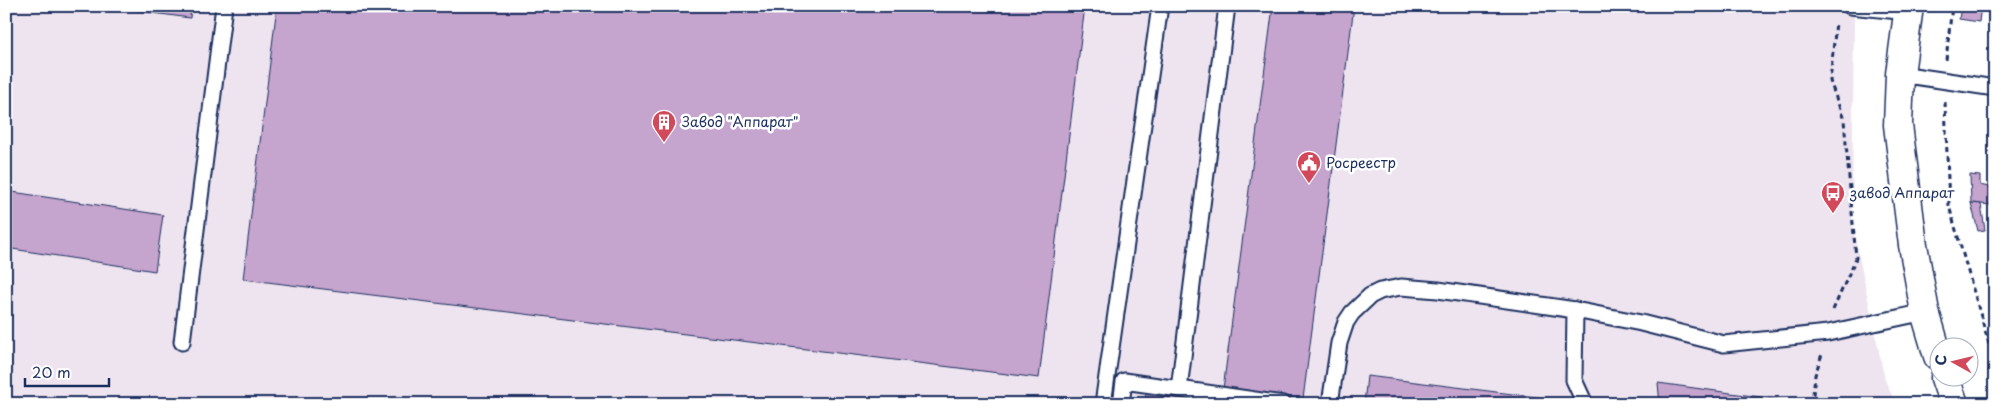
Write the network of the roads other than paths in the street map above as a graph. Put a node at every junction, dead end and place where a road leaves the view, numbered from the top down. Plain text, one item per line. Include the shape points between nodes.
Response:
1 (224, 6) edge
2 (1160, 6) edge
3 (1227, 6) edge
4 (1850, 6) edge
5 (1909, 9) edge
6 (1900, 74) junction
7 (1995, 88) edge
8 (1575, 310) junction
9 (1925, 312) junction
10 (1933, 338) edge
11 (182, 342) dead end
12 (1948, 388) edge
13 (1179, 389) junction
14 (1103, 404) edge
15 (1122, 404) edge
16 (1283, 404) edge
17 (1330, 404) edge
18 (1585, 404) edge
19 (1954, 404) edge

1 - 11 lane
2 - 14 lane
3 - 13 lane
4 - 5 lane
5 - 6 main road
6 - 7 lane
6 - 9 main road via 1898,125
8 - 9 lane via 1724,344 1828,333
8 - 17 lane via 1438,290 1401,287 1380,291 1361,304 1346,322 1339,343
8 - 18 lane via 1574,380
9 - 10 main road
12 - 19 main road
13 - 15 lane via 1124,381
13 - 16 lane

